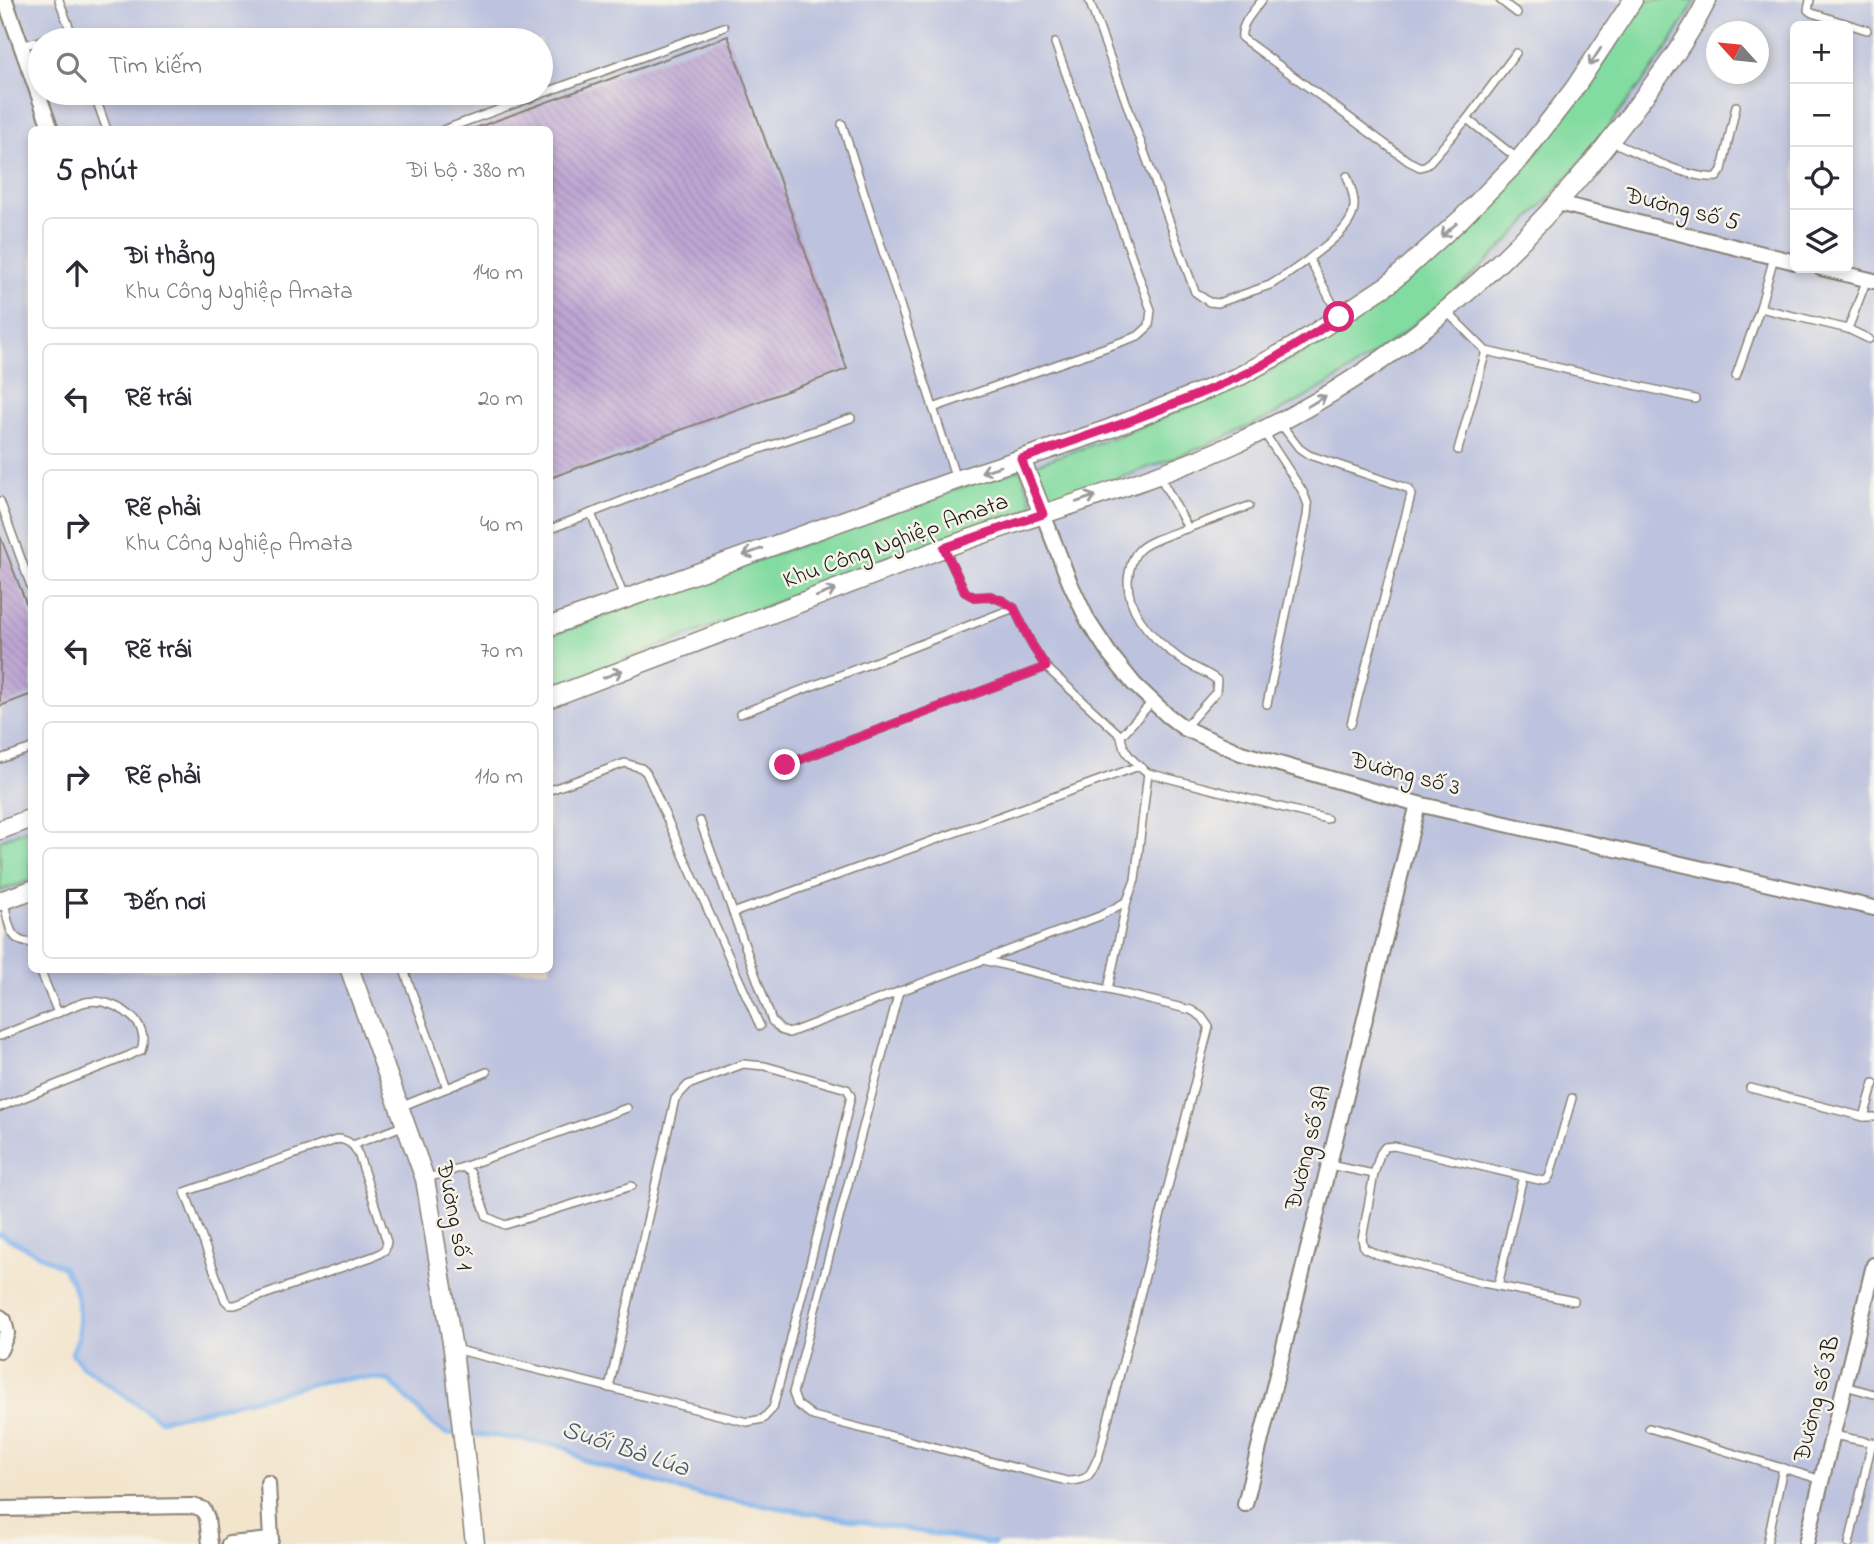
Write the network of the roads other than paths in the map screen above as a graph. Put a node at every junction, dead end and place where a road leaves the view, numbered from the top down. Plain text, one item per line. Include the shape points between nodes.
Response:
1 (5, 0) edge
2 (59, 0) edge
3 (1089, 0) edge
4 (1262, 0) edge
5 (1500, 0) edge
6 (1633, 0) edge
7 (1707, 0) edge
8 (1810, 0) edge
9 (1517, 13) dead end
10 (724, 27) dead end
11 (70, 28) edge
12 (1867, 30) dead end
13 (1055, 43) dead end
14 (28, 44) edge
15 (21, 46) junction
16 (1516, 53) dead end
17 (28, 66) edge
18 (553, 90) edge
19 (42, 105) edge
20 (98, 105) edge
21 (511, 105) edge
22 (1737, 106) dead end
23 (1467, 119) junction
24 (842, 124) dead end
25 (50, 126) edge
26 (105, 126) edge
27 (454, 126) edge
28 (1609, 141) junction
29 (1519, 160) junction
30 (1347, 176) dead end
31 (1558, 203) junction
32 (1774, 256) junction
33 (1309, 259) junction
34 (1790, 260) edge
35 (1841, 273) edge
36 (1870, 280) edge
37 (1760, 308) junction
38 (1446, 312) junction
39 (1339, 317) junction
40 (1848, 329) junction
41 (1869, 340) dead end
42 (1486, 351) junction
43 (1736, 376) dead end
44 (1695, 399) dead end
45 (933, 408) junction
46 (851, 418) dead end
47 (1280, 422) junction
48 (1262, 431) junction
49 (1458, 450) dead end
50 (1021, 459) junction
51 (1159, 474) junction
52 (956, 480) junction
53 (0, 501) edge
54 (1249, 506) dead end
55 (591, 513) junction
56 (1043, 514) junction
57 (553, 528) edge
58 (1188, 528) junction
59 (944, 548) junction
60 (28, 578) edge
61 (624, 598) junction
62 (1014, 608) junction
63 (553, 625) edge
64 (1046, 667) junction
65 (553, 697) edge
66 (1152, 701) junction
67 (1267, 704) dead end
68 (740, 714) dead end
69 (1351, 724) dead end
70 (1184, 728) junction
71 (1121, 736) junction
72 (28, 749) edge
73 (0, 759) edge
74 (785, 765) dead end
75 (1139, 766) junction
76 (1149, 773) junction
77 (553, 789) edge
78 (1418, 804) junction
79 (1327, 819) dead end
80 (28, 820) edge
81 (700, 821) dead end
82 (0, 830) edge
83 (28, 895) edge
84 (2, 901) edge
85 (1127, 901) junction
86 (1874, 908) edge
87 (733, 913) junction
88 (28, 944) edge
89 (983, 960) junction
90 (41, 973) edge
91 (350, 973) edge
92 (405, 973) edge
93 (1108, 989) junction
94 (899, 991) junction
95 (58, 1013) junction
96 (760, 1026) dead end
97 (0, 1036) edge
98 (487, 1072) dead end
99 (1874, 1083) edge
100 (447, 1088) junction
101 (1750, 1088) dead end
102 (1572, 1098) dead end
103 (0, 1107) edge
104 (399, 1107) junction
105 (627, 1108) dead end
106 (1864, 1117) junction
107 (1874, 1117) edge
108 (405, 1125) junction
109 (353, 1145) junction
110 (1329, 1164) junction
111 (463, 1167) junction
112 (1374, 1174) junction
113 (1523, 1176) junction
114 (425, 1179) junction
115 (632, 1186) dead end
116 (1874, 1265) edge
117 (1498, 1286) junction
118 (1574, 1301) dead end
119 (0, 1317) edge
120 (453, 1349) junction
121 (0, 1350) edge
122 (1844, 1385) junction
123 (609, 1388) junction
124 (1874, 1394) edge
125 (1648, 1428) dead end
126 (1833, 1435) junction
127 (1873, 1442) edge
128 (1783, 1468) junction
129 (1822, 1480) junction
130 (268, 1483) dead end
131 (1245, 1504) dead end
132 (0, 1509) edge
133 (210, 1544) edge
134 (228, 1544) edge
135 (475, 1544) edge
136 (1767, 1544) edge
137 (1806, 1544) edge
138 (1849, 1544) edge

1 - 15 street
2 - 11 lane
3 - 33 lane via 1195,292 1218,303 1270,285
4 - 23 lane via 1245,24 1242,38 1408,161 1427,165
5 - 9 lane
6 -> 29 street, Khu Công Nghiệp Amata via 1574,89
7 - 28 street, Khu Công Nghiệp Amata via 1667,65
8 - 12 lane via 1812,13
10 - 18 lane
13 - 45 lane via 1151,310 1149,326 1138,337
14 - 15 lane
15 - 17 street
16 - 23 lane
19 - 25 street
20 - 26 lane
21 - 27 lane
22 - 28 lane via 1717,177 1682,171
23 - 29 lane
24 - 45 lane
28 - 31 street, Khu Công Nghiệp Amata
29 -> 39 street, Khu Công Nghiệp Amata via 1389,284
30 - 33 lane via 1355,204 1352,217
31 - 32 street, Đường số 5
31 - 38 street, Khu Công Nghiệp Amata
32 - 34 street, Đường số 5
32 - 37 lane
33 - 39 lane
35 - 36 street
36 - 40 lane
37 - 40 lane
37 - 43 lane
38 - 42 lane
47 -> 38 street, Khu Công Nghiệp Amata via 1366,372
39 - 50 street, Khu Công Nghiệp Amata via 1240,376
40 - 41 lane
42 - 44 lane
42 - 49 lane
45 - 52 lane
46 - 55 lane
47 - 48 street, Khu Công Nghiệp Amata
47 - 69 lane via 1309,455 1401,485 1411,495
48 - 51 street, Khu Công Nghiệp Amata
48 - 67 lane via 1308,505
50 -> 52 street, Khu Công Nghiệp Amata
50 - 56 street
56 -> 51 street, Khu Công Nghiệp Amata
51 - 58 lane
52 -> 61 street, Khu Công Nghiệp Amata
53 - 60 lane
54 - 58 lane
55 - 57 lane
55 - 61 lane
56 - 59 street, Khu Công Nghiệp Amata
56 - 66 street, Đường số 3 via 1088,621 1121,669
58 - 70 lane via 1138,551 1128,577 1131,601 1149,632 1180,659 1217,680 1216,692
59 - 62 lane via 965,592 974,597 990,596
65 -> 59 street, Khu Công Nghiệp Amata
61 - 63 street, Khu Công Nghiệp Amata
62 - 64 lane
62 - 68 lane
64 - 71 lane
64 - 74 lane
66 - 70 street, Đường số 3
66 - 71 lane
70 - 78 street, Đường số 3 via 1241,753
71 - 75 lane via 1129,758
72 - 73 lane
75 - 76 lane
75 - 87 lane
76 - 79 lane
76 - 85 lane via 1135,880
77 - 96 lane via 625,763 646,772
78 - 86 street, Đường số 3
78 - 110 street, Đường số 3A
80 - 82 street
81 - 87 lane
83 - 84 street
84 - 88 lane via 14,938
85 - 89 lane via 1100,916
85 - 93 lane
87 - 94 lane via 772,1021 781,1030 789,1033
89 - 93 lane
89 - 94 lane
90 - 95 lane
91 - 104 street, Đường số 1
92 - 100 lane
93 - 94 lane via 1191,1010 1209,1027 1099,1455 1090,1475 1080,1481 813,1416 797,1405 793,1393
95 - 97 lane
95 - 103 lane via 85,1002 112,1004 136,1021 144,1035 141,1049
98 - 100 lane
99 - 106 lane
100 - 104 lane
101 - 106 lane
102 - 113 lane via 1547,1180
104 - 108 street, Đường số 1
105 - 111 lane
106 - 107 lane
108 - 109 lane
108 - 114 street, Đường số 1
109 - 109 lane via 387,1242 384,1250 230,1305 184,1192 339,1139
110 - 112 lane
110 - 131 street, Đường số 3A
111 - 114 lane
111 - 115 lane via 471,1173 487,1217 505,1225
112 - 113 lane via 1380,1154 1385,1147 1394,1146
112 - 117 lane via 1364,1248
113 - 117 lane
114 - 120 street, Đường số 1
116 - 122 street, Đường số 3B
117 - 118 lane
119 - 121 street via 7,1333
120 - 123 lane
120 - 135 street, Đường số 1
122 - 124 lane
122 - 126 street, Đường số 3B
123 - 123 lane via 675,1099 688,1085 743,1064 847,1089 850,1096 831,1182 773,1408 763,1419 747,1422
125 - 128 lane
126 - 127 lane
126 - 129 street, Đường số 3B
127 - 138 lane
128 - 129 lane
128 - 136 lane
129 - 137 street, Đường số 3B
130 - 134 street via 271,1540
132 - 133 street via 192,1506 203,1509

